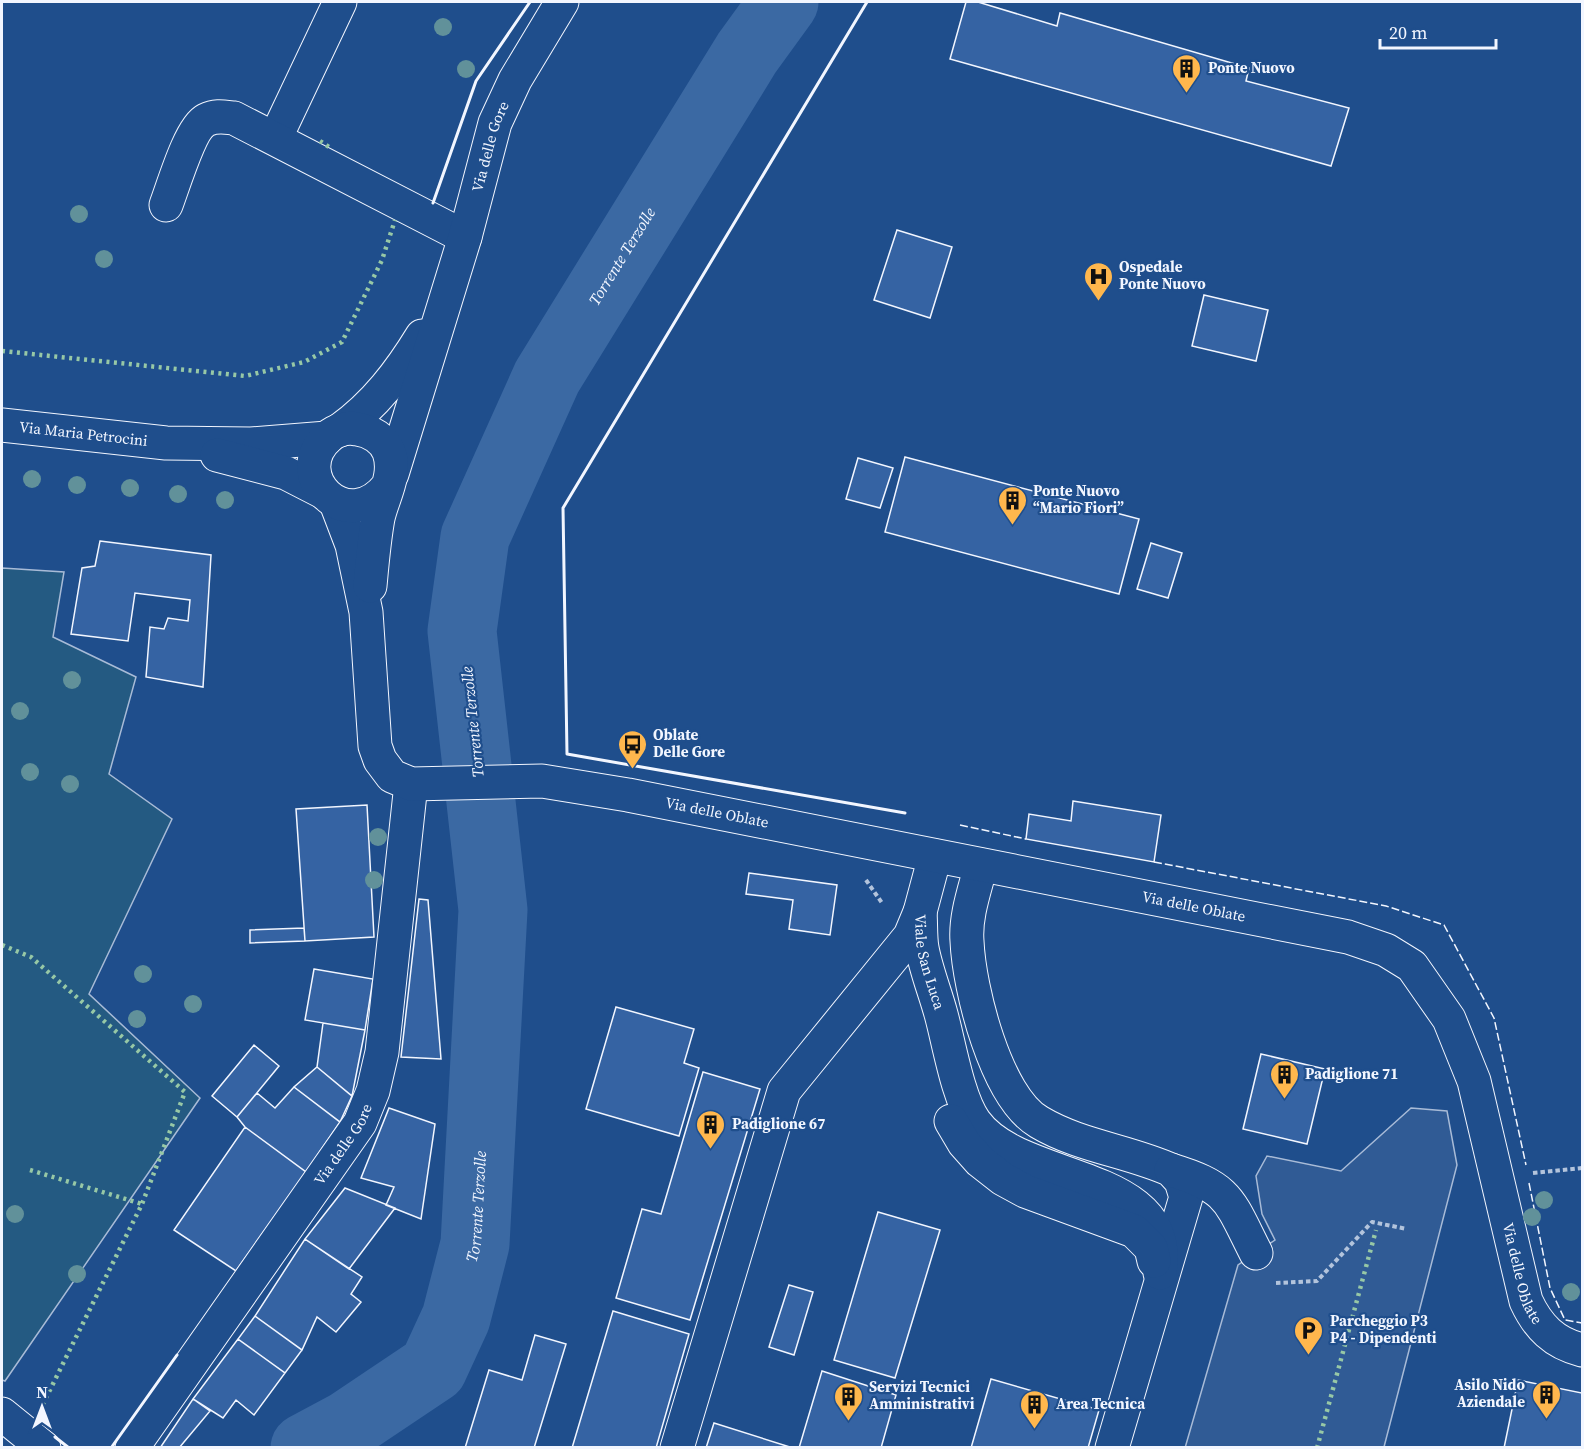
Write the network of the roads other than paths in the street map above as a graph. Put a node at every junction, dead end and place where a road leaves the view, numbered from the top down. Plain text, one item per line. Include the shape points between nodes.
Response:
1 (340, 2) edge
2 (562, 2) edge
3 (276, 137) junction
4 (166, 205) dead end
5 (465, 237) junction
6 (444, 301) junction
7 (2, 425) edge
8 (333, 434) junction
9 (166, 443) junction
10 (390, 480) junction
11 (329, 497) junction
12 (366, 612) junction
13 (419, 785) junction
14 (935, 856) junction
15 (981, 866) junction
16 (920, 912) junction
17 (1171, 1170) junction
18 (1256, 1253) dead end
19 (1157, 1295) junction
20 (1582, 1350) edge
21 (2, 1414) edge
22 (44, 1448) edge
23 (132, 1448) edge
24 (677, 1448) edge
25 (1112, 1448) edge

1 - 3 main road
2 - 5 main road, Via delle Gore via 504,102
3 - 4 main road via 234,118 216,116 204,121 194,134
3 - 5 main road
5 - 6 main road, Via delle Gore
6 - 8 main road, Via delle Gore via 402,369 364,410
6 - 10 main road, Via delle Gore
7 - 9 main road, Via Maria Petrocini
8 - 9 main road, Via Maria Petrocini via 251,444
8 - 10 main road via 356,428 380,438 388,449
8 - 11 main road, Via delle Gore via 316,454 314,467 316,480
9 - 11 main road, Via Maria Petrocini via 270,468 299,478
10 - 11 main road via 381,495 360,506
10 - 12 main road, Via delle Gore via 378,518
11 - 12 main road, Via delle Gore via 352,545
12 - 13 main road, Via delle Gore via 375,746 392,776
13 - 14 main road, Via delle Oblate via 542,781
13 - 23 main road, Via delle Gore via 382,1052 373,1092 360,1123
14 - 15 main road, Via delle Oblate
14 - 16 main road
15 - 17 main road via 966,941 983,1025 1011,1095 1029,1116 1050,1128
15 - 20 main road, Via delle Oblate via 1348,937 1386,950 1412,966 1449,1019 1474,1081 1526,1301 1536,1320 1552,1337
16 - 19 main road, Viale San Luca via 922,948 974,1121 991,1140 1012,1153 1110,1188 1132,1201 1148,1217 1159,1240 1162,1264
16 - 24 main road via 910,936 784,1091
17 - 18 main road via 1212,1185 1224,1195
17 - 19 main road, Viale San Luca via 1181,1181 1186,1197
19 - 25 main road, Viale San Luca
21 - 22 main road

